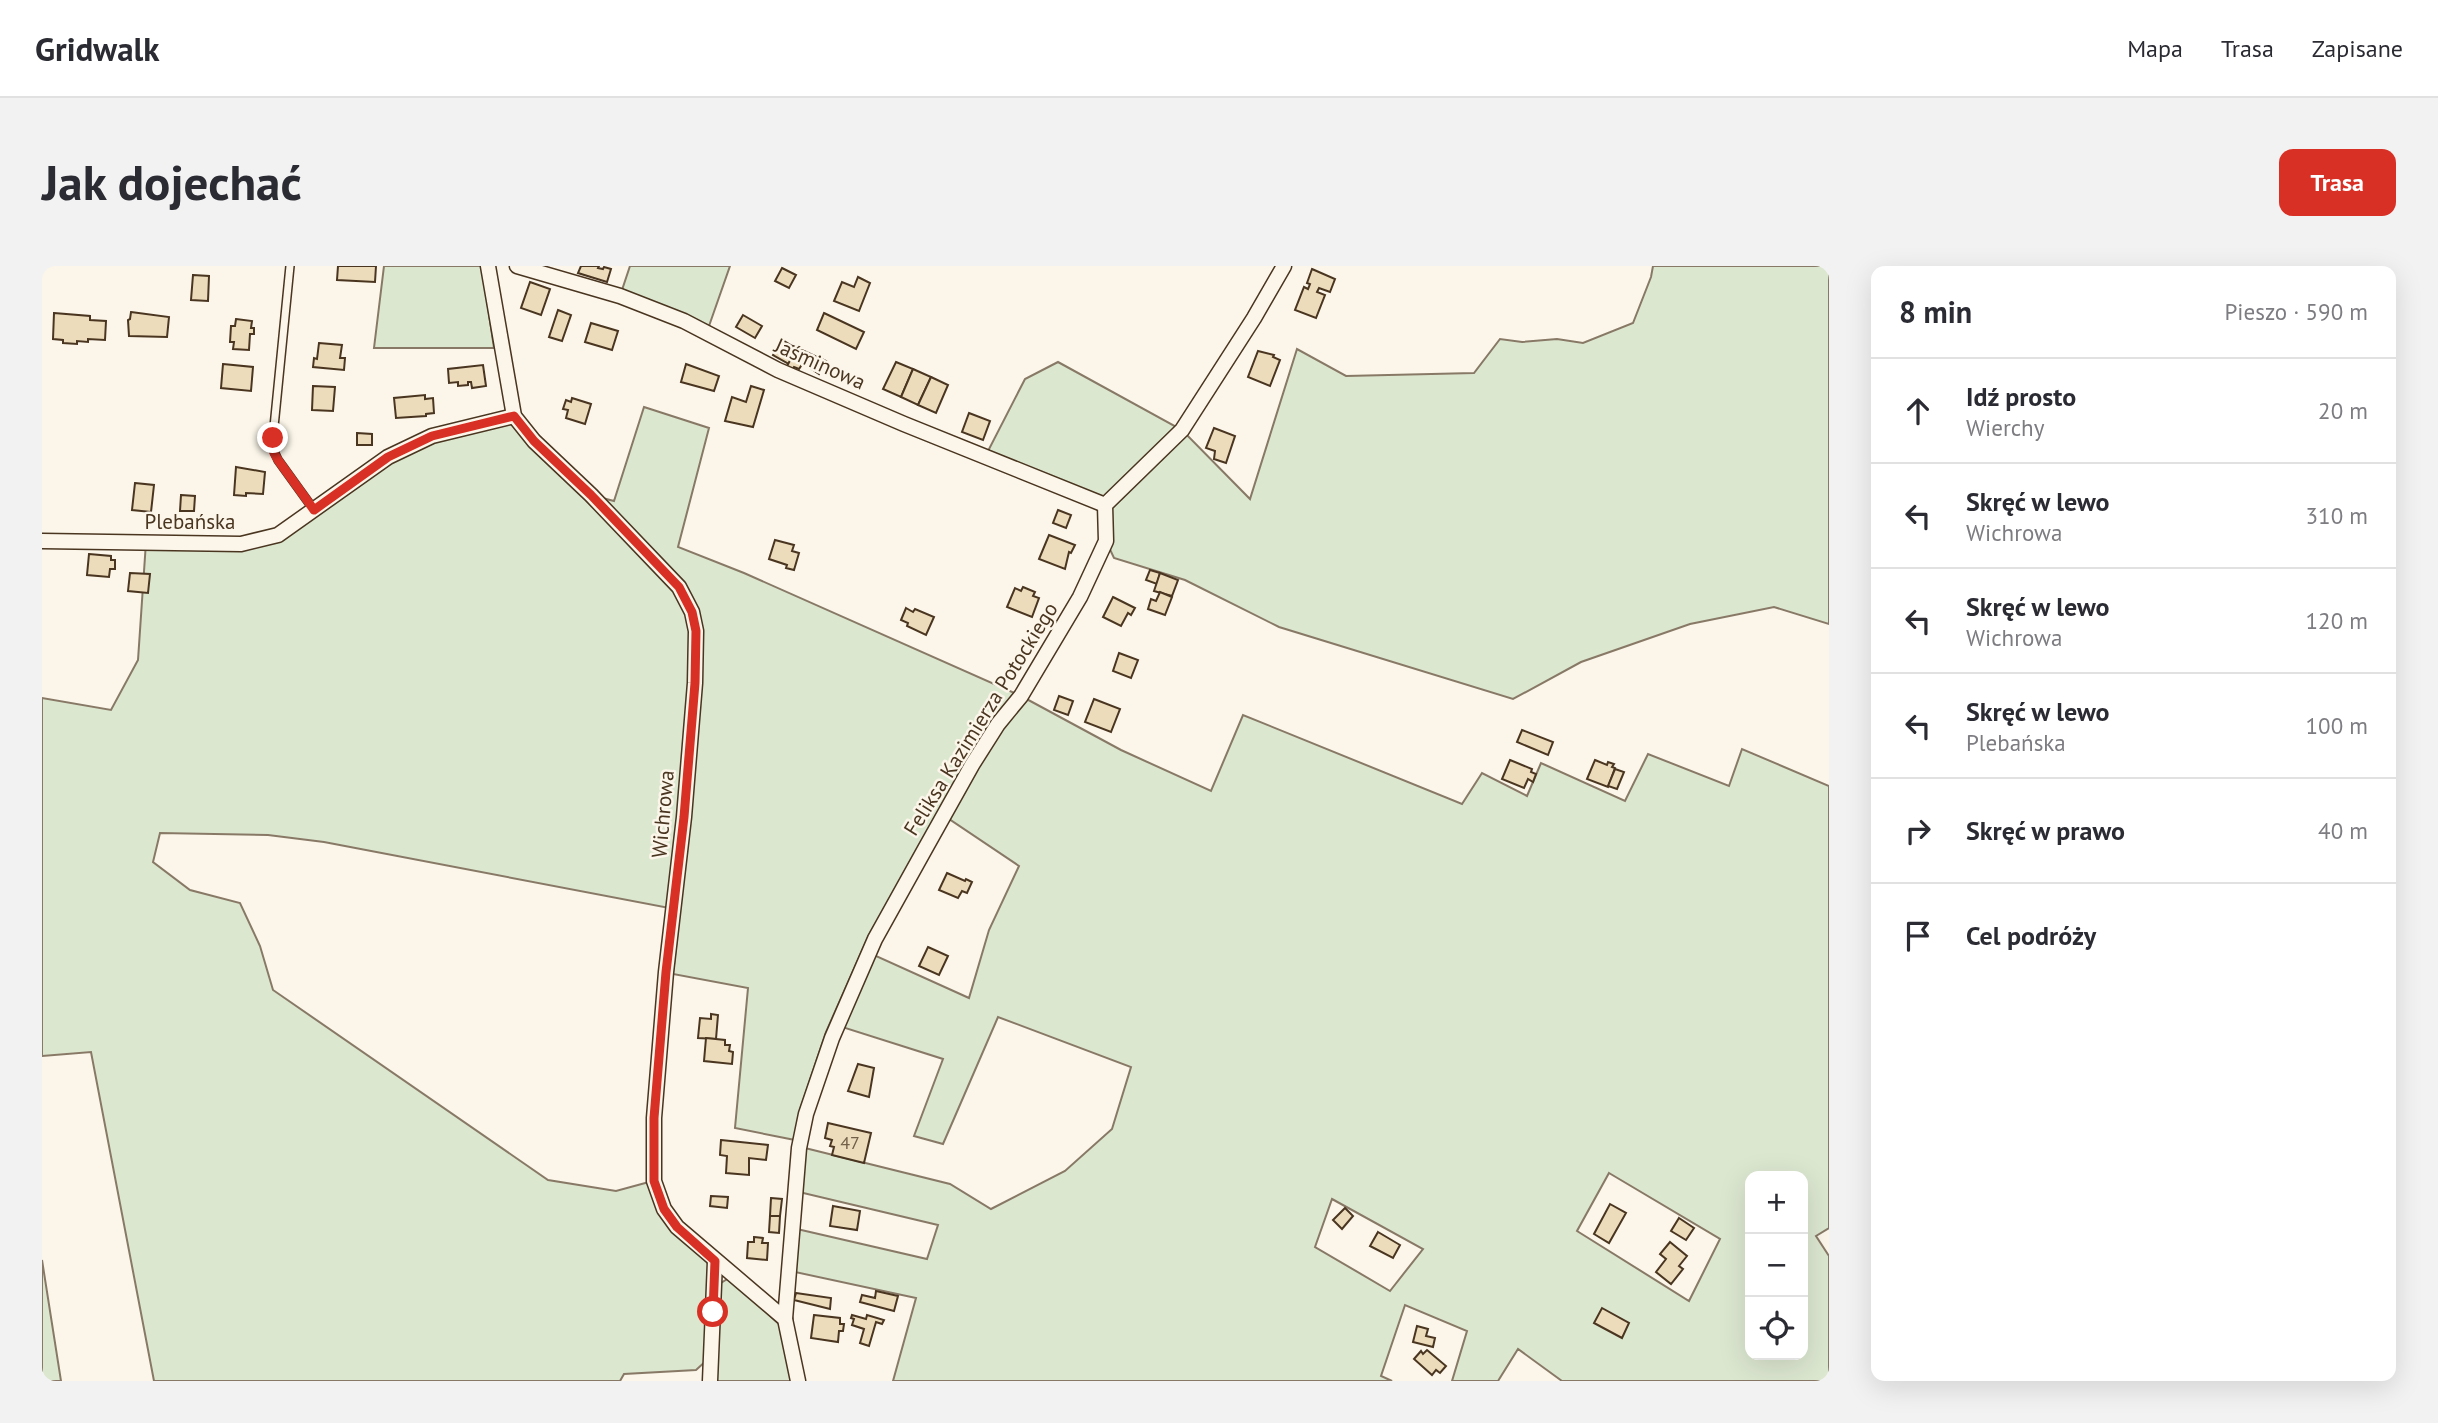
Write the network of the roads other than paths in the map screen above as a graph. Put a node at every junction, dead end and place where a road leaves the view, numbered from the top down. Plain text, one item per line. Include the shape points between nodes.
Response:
1 (290, 266) edge
2 (488, 266) edge
3 (517, 266) edge
4 (1284, 266) edge
5 (514, 416) junction
6 (1105, 505) junction
7 (314, 510) junction
8 (42, 541) edge
9 (715, 1261) junction
10 (785, 1319) junction
11 (710, 1381) edge
12 (797, 1381) edge

1 - 7 lane via 272,447
2 - 5 street, Wichrowa
3 - 6 street, Jaśminowa via 620,296 684,321 799,379
4 - 6 street via 1182,430
5 - 7 street, Plebańska via 432,436 410,446
5 - 9 street, Wichrowa via 679,587 692,612 695,683 663,1005 654,1181 664,1209 677,1227
6 - 10 street, Feliksa Kazimierza Potockiego via 1106,541 1080,597 1021,696 972,765 876,939 832,1038 799,1148
7 - 8 street, Plebańska via 278,535 241,544
9 - 10 street, Wichrowa
9 - 11 street
10 - 12 street

